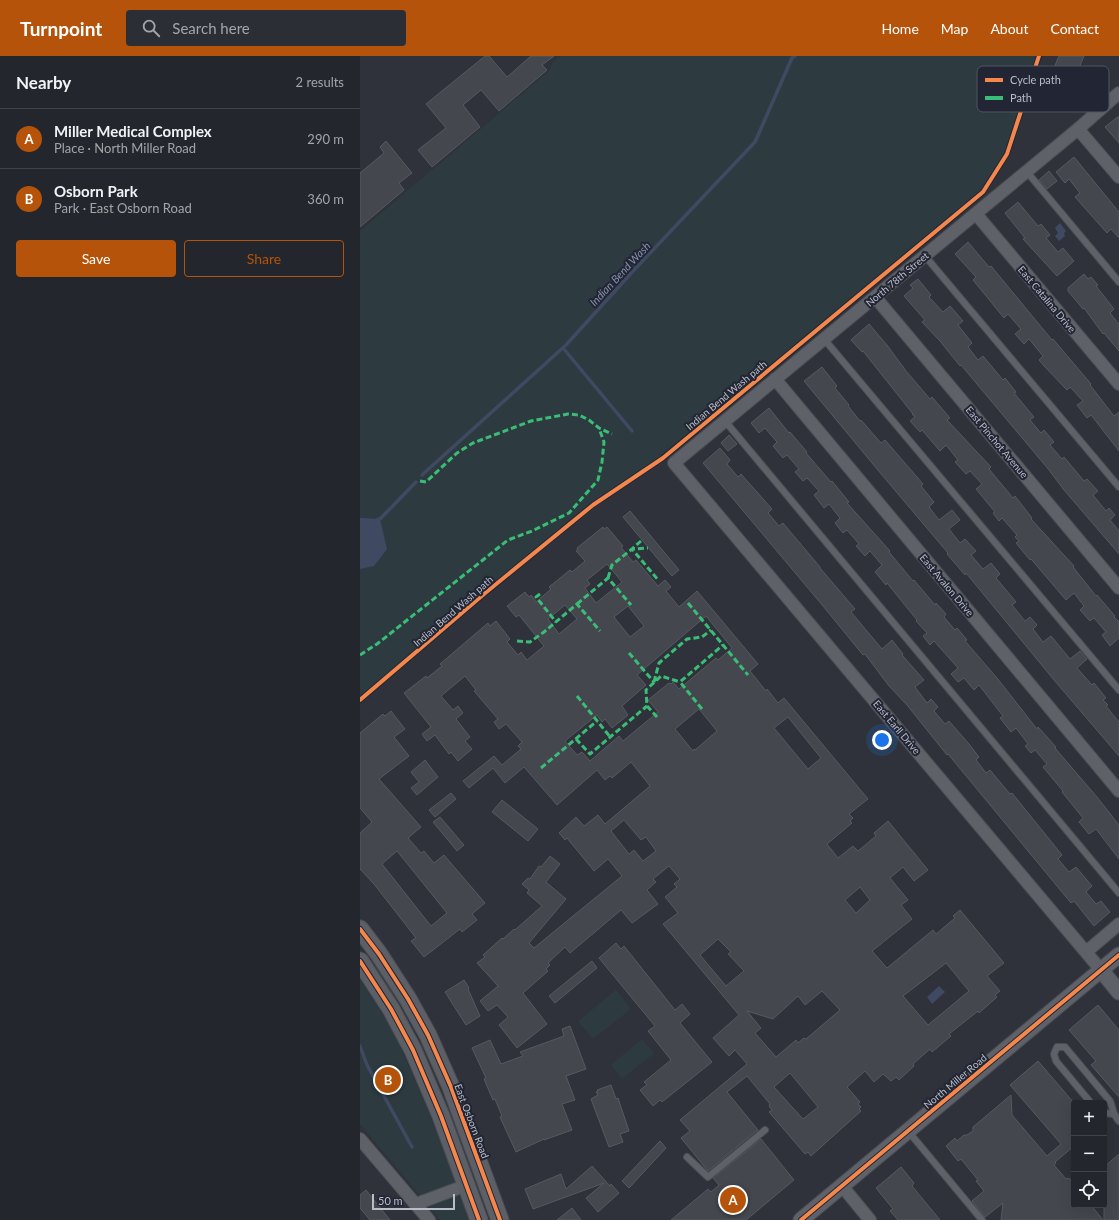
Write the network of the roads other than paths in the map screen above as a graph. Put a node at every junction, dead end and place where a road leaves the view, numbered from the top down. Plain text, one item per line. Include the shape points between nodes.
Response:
1 (1119, 93) edge
2 (1109, 102) edge
3 (1097, 112) edge
4 (1078, 129) junction
5 (1026, 172) junction
6 (1119, 177) edge
7 (976, 214) junction
8 (925, 256) junction
9 (1119, 282) edge
10 (875, 297) junction
11 (824, 339) junction
12 (775, 379) junction
13 (1119, 384) edge
14 (725, 421) junction
15 (674, 463) joint
16 (1119, 487) edge
17 (1119, 588) edge
18 (1119, 690) edge
19 (1119, 791) edge
20 (1119, 892) edge
21 (1119, 924) edge
22 (360, 929) edge
23 (1086, 952) junction
24 (1119, 955) edge
25 (360, 962) edge
26 (1101, 970) junction
27 (1119, 992) edge
28 (1088, 1100) edge
29 (1107, 1113) edge
30 (1113, 1114) junction
31 (1119, 1121) edge
32 (765, 1130) dead end
33 (908, 1131) junction
34 (360, 1139) edge
35 (687, 1158) dead end
36 (467, 1185) junction
37 (842, 1186) junction
38 (416, 1204) junction
39 (429, 1220) edge
40 (479, 1220) edge
41 (500, 1220) edge
42 (801, 1220) edge
43 (870, 1220) edge
44 (982, 1220) edge

1 - 2 street, North 78th Street
3 - 4 street, North 78th Street
4 - 5 street, North 78th Street
4 - 6 street
5 - 7 street, North 78th Street
5 - 9 lane
7 - 8 street, North 78th Street
7 - 13 street, East Catalina Drive
8 - 10 street, North 78th Street
8 - 16 lane
10 - 11 street, North 78th Street
10 - 17 street, East Pinchot Avenue
11 - 12 street, North 78th Street
11 - 18 lane
12 - 14 street, North 78th Street
12 - 19 street, East Avalon Drive
14 - 15 street, North 78th Street
14 - 20 lane
15 - 23 street, East Earll Drive
21 - 23 street
22 - 41 main road, East Osborn Road via 408,999 428,1035 451,1087
23 - 26 street, East Earll Drive
24 - 26 street, North Miller Road
25 - 36 main road via 391,1009 413,1050
26 - 27 street, East Earll Drive
26 - 33 street, North Miller Road
28 - 30 lane via 1056,1061 1054,1054 1057,1047 1065,1047 1110,1101
29 - 30 lane
30 - 31 lane
32 - 35 lane via 708,1177
33 - 37 street, North Miller Road
33 - 44 lane
34 - 38 street
36 - 38 street
36 - 40 main road
37 - 42 street, North Miller Road
37 - 43 street
38 - 39 street

